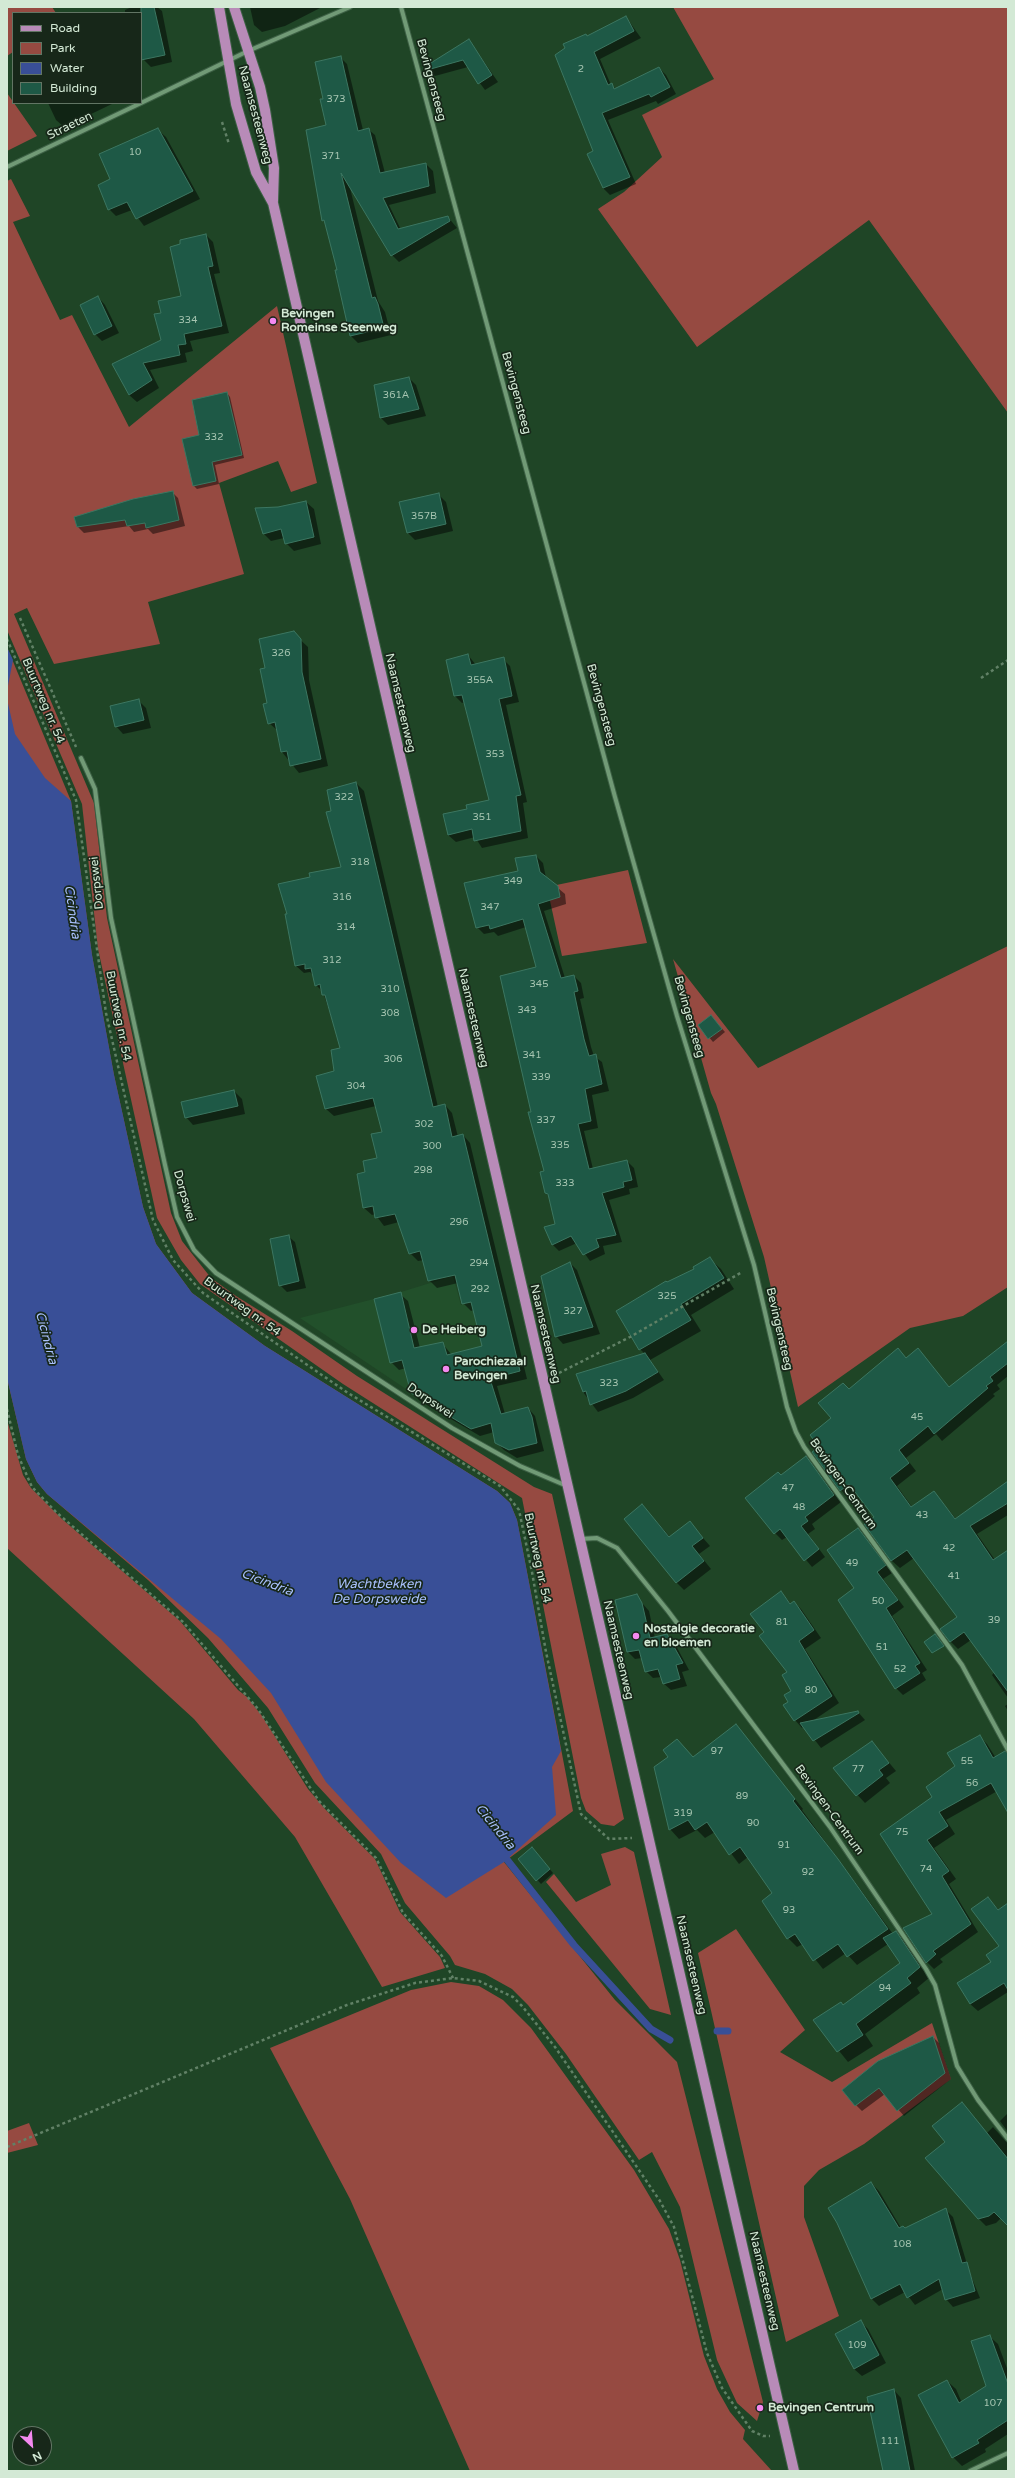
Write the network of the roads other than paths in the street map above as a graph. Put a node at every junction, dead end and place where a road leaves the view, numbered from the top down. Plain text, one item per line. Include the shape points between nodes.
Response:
1 (219, 7) edge
2 (234, 7) edge
3 (350, 7) edge
4 (401, 7) edge
5 (248, 51) junction
6 (227, 61) junction
7 (142, 103) edge
8 (139, 104) edge
9 (7, 167) edge
10 (273, 203) junction
11 (81, 758) road end
12 (787, 1407) joint
13 (567, 1487) junction
14 (579, 1539) junction
15 (1008, 1750) edge
16 (1008, 2139) edge
17 (1008, 2453) edge
18 (794, 2471) edge
19 (970, 2471) edge

1 - 6 main road, Naamsesteenweg
2 - 5 main road, Naamsesteenweg
3 - 5 street, Straeten
4 - 12 street, Bevingensteeg via 617,804 677,1016 754,1265
5 - 6 street, Straeten
5 - 10 main road, Naamsesteenweg via 260,87 270,135 274,168
6 - 7 street, Straeten
6 - 10 main road, Naamsesteenweg via 236,104 256,172
8 - 9 street, Straeten
10 - 13 main road, Naamsesteenweg
11 - 13 street, Dorpswei via 95,789 111,918 163,1158 177,1217 194,1250 216,1273 452,1428 520,1466
12 - 15 street, Bevingen-Centrum via 804,1447 962,1666
13 - 14 main road, Naamsesteenweg
14 - 16 street, Bevingen-Centrum via 597,1538 617,1548 668,1611 830,1827 926,1969 935,1985 957,2066 978,2100
14 - 18 main road, Naamsesteenweg
17 - 19 street

